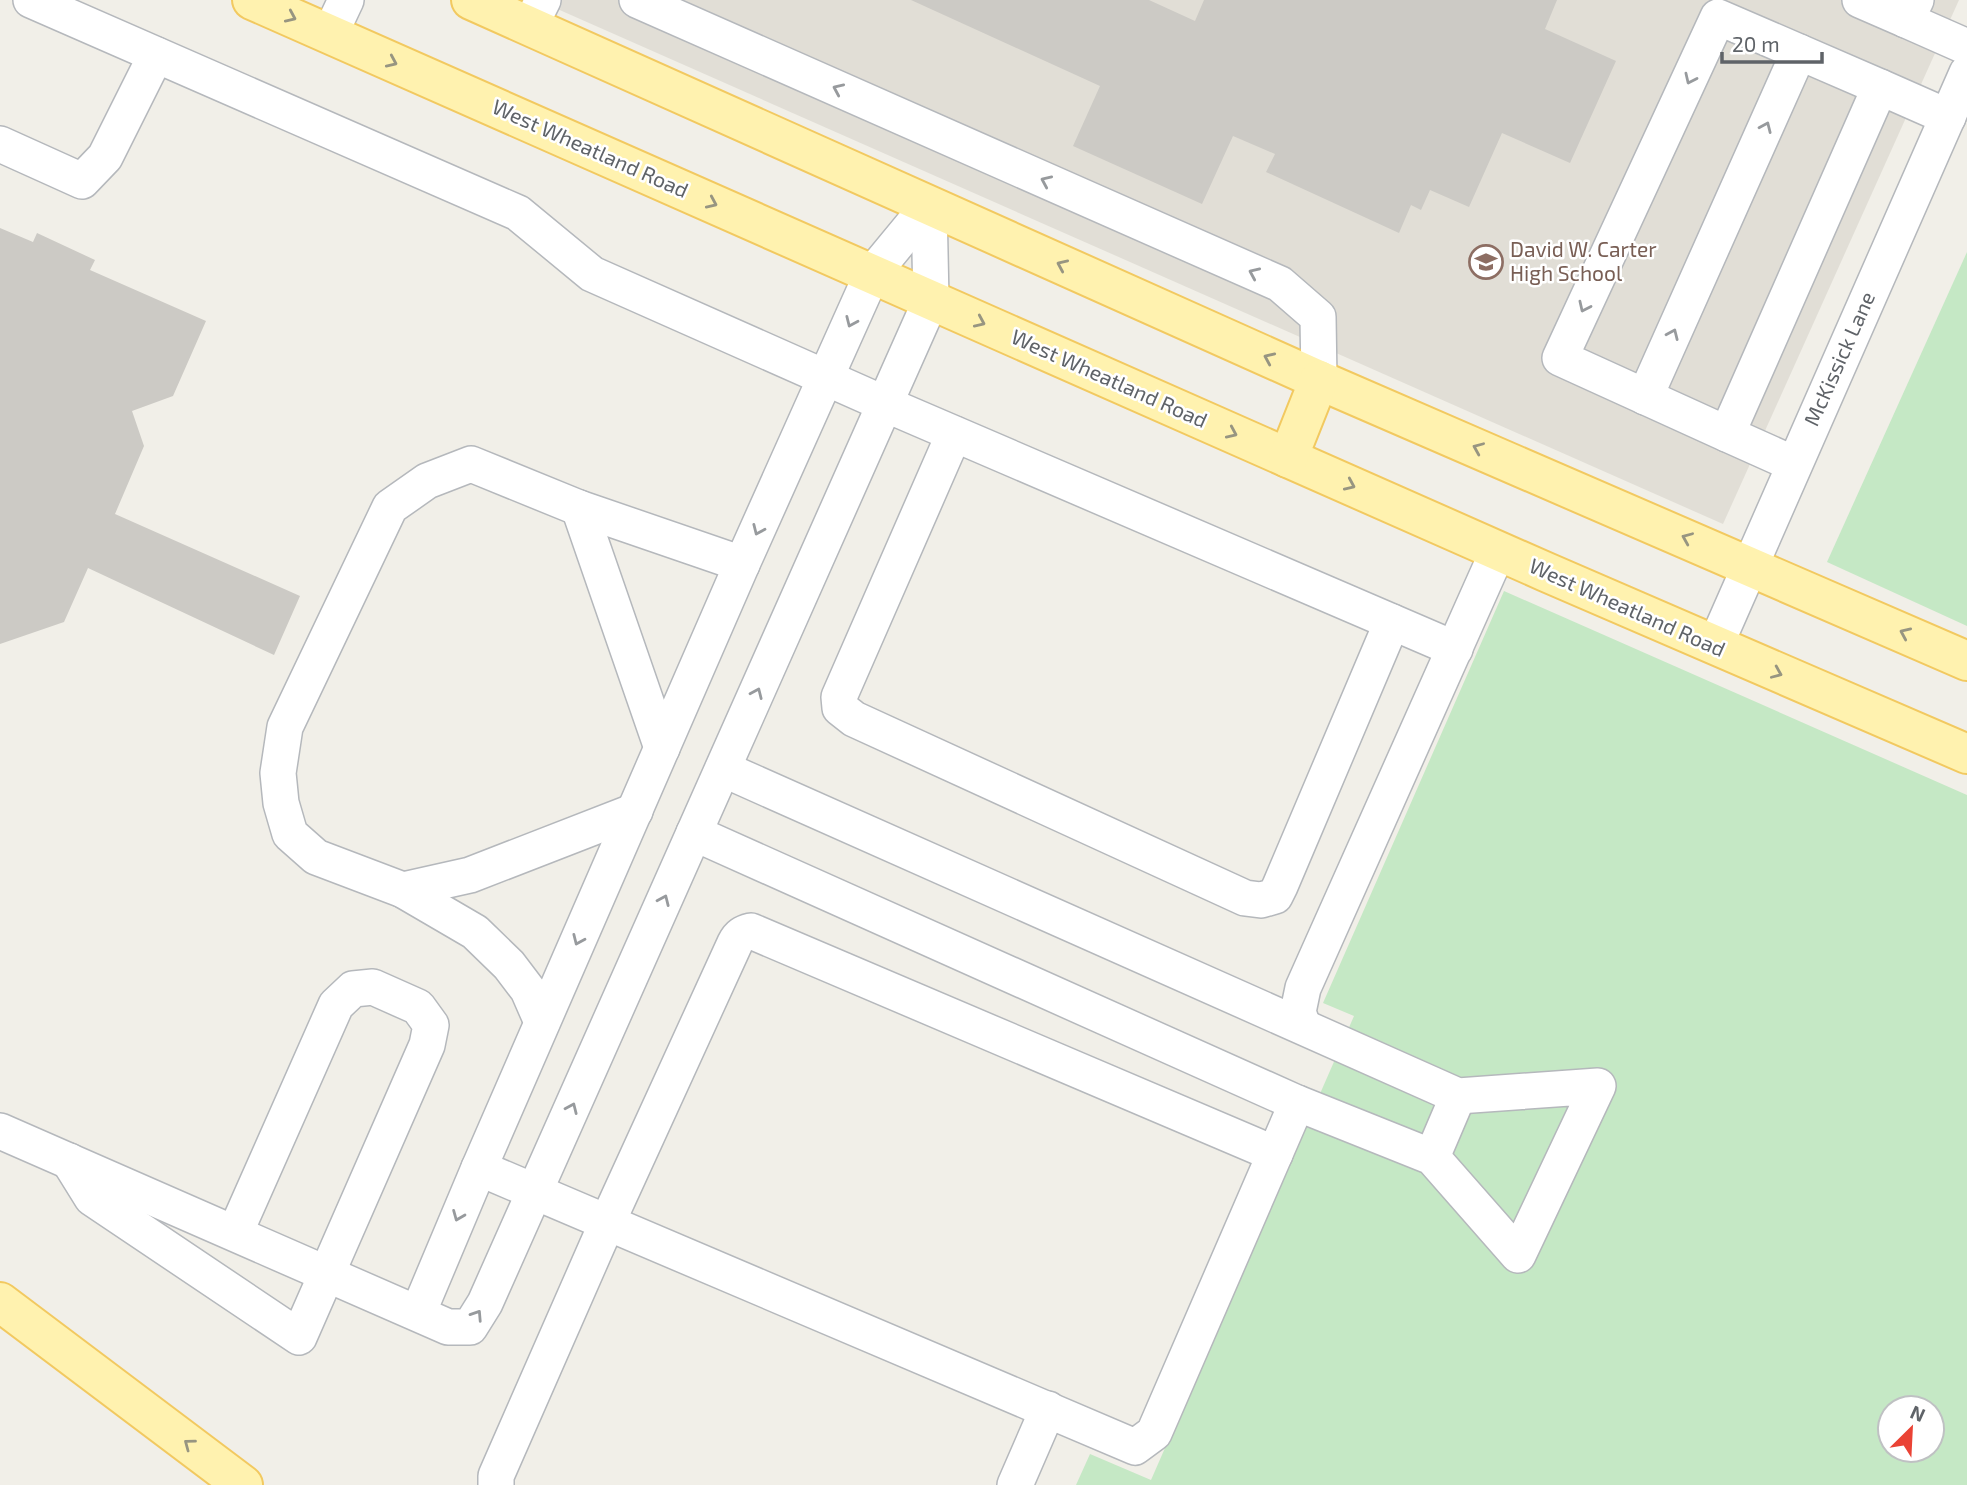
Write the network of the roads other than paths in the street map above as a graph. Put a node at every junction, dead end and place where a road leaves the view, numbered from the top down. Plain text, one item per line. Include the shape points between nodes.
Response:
1 (31, 0) edge
2 (252, 0) edge
3 (346, 0) edge
4 (471, 0) edge
5 (637, 0) edge
6 (1860, 0) edge
7 (1911, 10) edge
8 (536, 13) edge
9 (330, 34) junction
10 (1967, 47) edge
11 (1799, 52) junction
12 (156, 55) junction
13 (1967, 73) edge
14 (1880, 87) junction
15 (1948, 117) junction
16 (0, 144) edge
17 (929, 205) junction
18 (872, 274) junction
19 (931, 300) junction
20 (826, 379) junction
21 (1319, 380) junction
22 (1645, 397) junction
23 (885, 404) junction
24 (954, 434) junction
25 (1727, 434) junction
26 (1287, 458) junction
27 (1794, 464) junction
28 (579, 508) junction
29 (1498, 551) junction
30 (742, 564) junction
31 (1750, 565) junction
32 (1392, 622) junction
33 (1715, 646) junction
34 (1455, 649) junction
35 (1967, 661) edge
36 (662, 748) junction
37 (1967, 754) edge
38 (723, 769) junction
39 (635, 811) junction
40 (694, 833) junction
41 (403, 890) junction
42 (542, 1022) junction
43 (1303, 1026) junction
44 (1458, 1096) junction
45 (1297, 1103) junction
46 (0, 1131) edge
47 (1275, 1154) junction
48 (1432, 1157) junction
49 (69, 1161) junction
50 (478, 1168) junction
51 (534, 1193) junction
52 (607, 1223) junction
53 (235, 1233) junction
54 (327, 1273) junction
55 (0, 1302) edge
56 (418, 1313) junction
57 (1048, 1409) junction
58 (243, 1485) edge
59 (496, 1485) edge
60 (1015, 1485) edge

1 - 12 street
2 -> 9 main road, West Wheatland Road
3 - 9 street
4 - 8 main road
21 -> 5 street via 1318,317 1280,284
6 - 7 street
7 - 10 street
8 - 17 main road
9 -> 18 main road, West Wheatland Road
11 - 14 street
22 -> 11 street
11 -> 22 street via 1718,17 1560,358
12 - 16 street via 105,157 82,181
12 - 20 street via 518,213 592,274
13 - 15 street, McKissick Lane
14 - 15 street
14 - 25 street
15 - 27 street, McKissick Lane
17 - 18 street
17 - 19 street
21 -> 17 main road
18 - 19 main road, West Wheatland Road
18 -> 20 street
19 - 23 street
19 -> 26 main road, West Wheatland Road
20 - 23 street
20 -> 30 street
21 - 26 main road
31 -> 21 main road
22 - 25 street
23 - 24 street
38 -> 23 street
24 - 32 street
24 - 32 street via 839,697 840,708 854,719 1245,898 1275,896
25 - 27 street
26 -> 29 main road, West Wheatland Road
27 - 31 street, McKissick Lane
28 - 30 street
28 - 36 street
28 - 41 street via 471,464 428,481 390,507 285,727 278,773 290,834 316,857
29 - 33 main road, West Wheatland Road
29 - 34 street
30 - 36 street
31 - 33 street, McKissick Lane
35 -> 31 main road
32 - 34 street
33 -> 37 main road, West Wheatland Road
34 - 43 street via 1303,988 1298,1012
36 - 39 street
38 - 40 street
38 - 43 street
39 - 41 street via 470,875
39 -> 42 street
40 - 45 street
51 -> 40 street
41 - 42 street via 475,932 528,990
42 - 50 street
43 - 44 street
44 - 48 street
44 - 48 street via 1598,1086 1518,1255
45 - 47 street
45 - 48 street
46 - 49 street
47 - 52 street via 751,931 739,935 735,943
47 - 57 street via 1154,1433 1135,1447
49 - 53 street
49 - 54 street via 92,1198 299,1337
50 - 51 street
50 -> 56 street
51 - 52 street
56 -> 51 street via 448,1326 470,1327
52 - 57 street
52 - 59 street via 496,1476
53 - 54 street
53 - 54 street via 336,1005 353,989 373,987 418,1007 431,1025 427,1045
54 - 56 street
58 -> 55 main road
57 - 60 street

